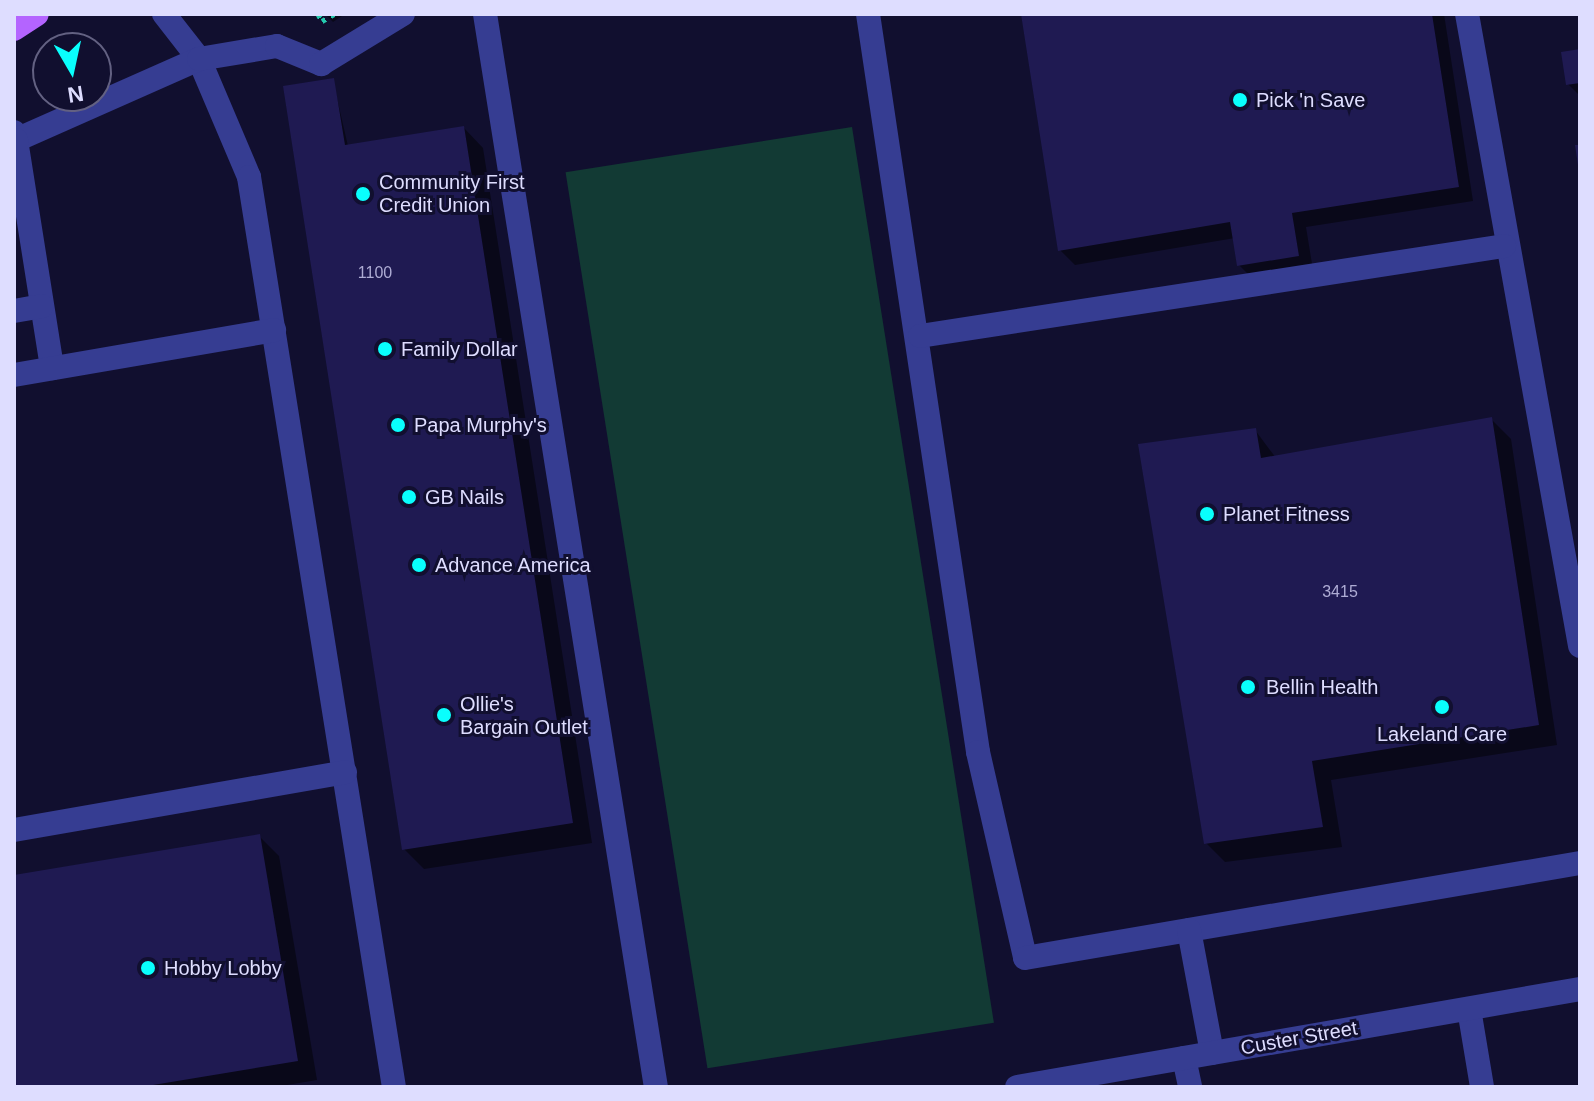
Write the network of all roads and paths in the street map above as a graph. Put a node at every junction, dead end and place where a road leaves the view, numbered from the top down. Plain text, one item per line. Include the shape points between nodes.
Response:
1 (37, 14) edge
2 (164, 14) edge
3 (318, 14) edge
4 (334, 14) edge
5 (403, 14) edge
6 (485, 14) edge
7 (868, 14) edge
8 (1467, 14) edge
9 (14, 29) edge
10 (199, 59) junction
11 (15, 136) edge
12 (20, 197) edge
13 (1504, 246) junction
14 (42, 306) junction
15 (14, 311) edge
16 (274, 330) junction
17 (920, 336) junction
18 (52, 368) junction
19 (14, 375) edge
20 (1580, 646) edge
21 (345, 772) junction
22 (14, 830) edge
23 (1580, 863) edge
24 (1189, 930) junction
25 (1580, 989) edge
26 (1469, 1009) junction
27 (1212, 1053) junction
28 (1184, 1058) junction
29 (394, 1087) edge
30 (656, 1087) edge
31 (1017, 1087) edge
32 (1190, 1087) edge
33 (1482, 1087) edge

1 - 9 main road
2 - 10 street
3 - 4 path via 322,21
5 - 10 street via 321,64 277,46
6 - 30 street
7 - 17 street
8 - 13 street
10 - 11 street
10 - 16 street via 249,177
11 - 12 street
12 - 14 street
13 - 17 street
13 - 20 street
14 - 15 street
14 - 18 street
16 - 18 street
16 - 21 street
17 - 24 street via 978,752 1025,958
18 - 19 street
21 - 22 street
21 - 29 street
23 - 24 street
24 - 27 street
25 - 26 street, Custer Street
26 - 27 street, Custer Street
26 - 33 street
27 - 28 street, Custer Street
28 - 31 street, Custer Street
28 - 32 street

